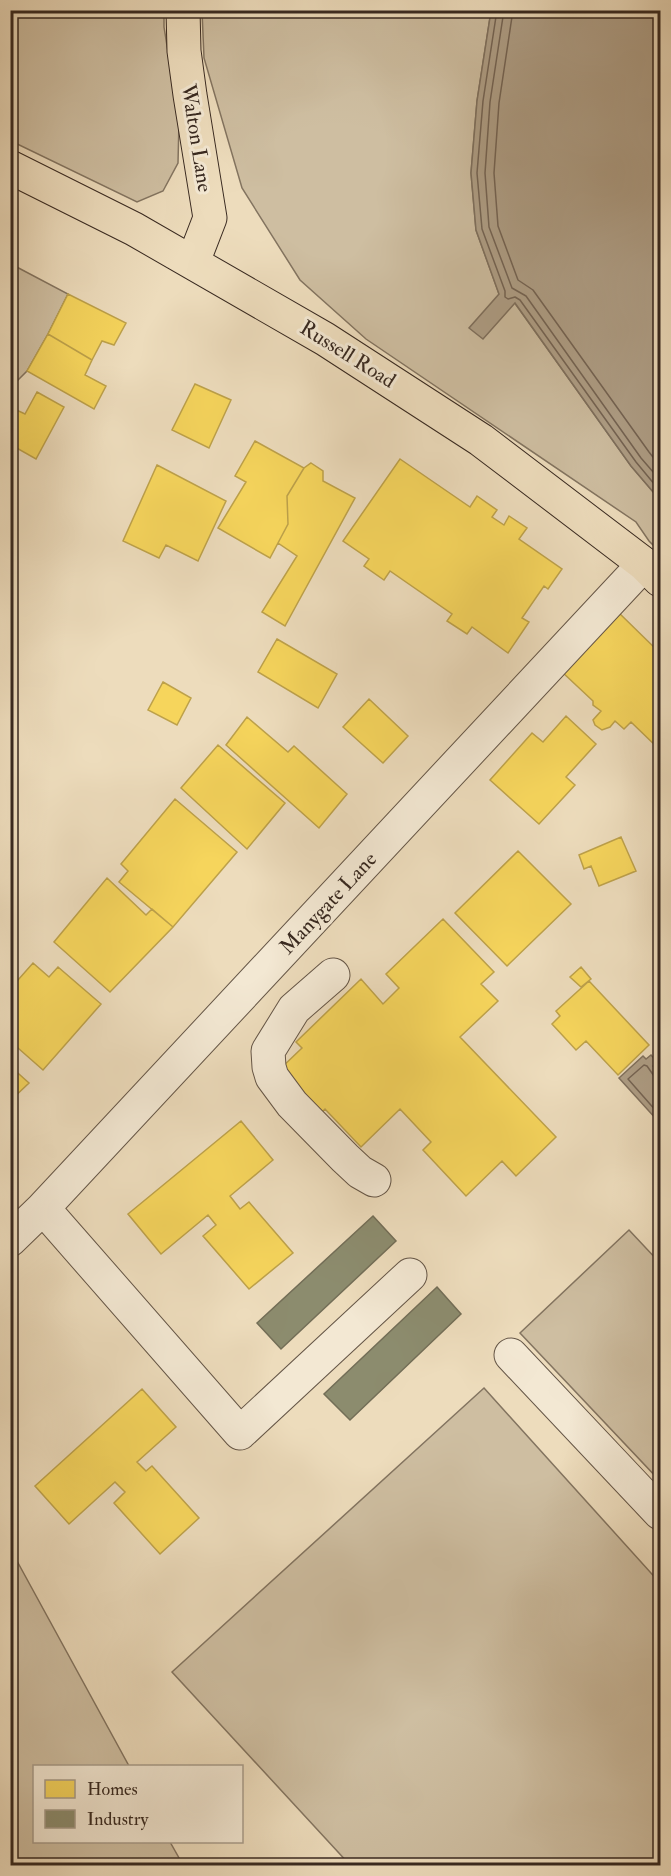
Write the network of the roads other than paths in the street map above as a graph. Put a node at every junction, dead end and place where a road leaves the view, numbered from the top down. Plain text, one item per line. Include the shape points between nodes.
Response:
1 (183, 10) edge
2 (10, 167) edge
3 (193, 262) junction
4 (652, 572) edge
5 (333, 975) dead end
6 (260, 976) junction
7 (294, 1009) junction
8 (374, 1180) dead end
9 (43, 1208) junction
10 (10, 1240) edge
11 (410, 1275) dead end
12 (511, 1355) dead end
13 (660, 1513) edge

1 - 3 main road, Walton Lane via 184,51 210,218
2 - 3 main road, Russell Road
3 - 4 main road, Russell Road via 325,339 482,440
4 - 6 street, Manygate Lane
5 - 7 street
6 - 7 street
6 - 9 street, Manygate Lane
7 - 8 street via 268,1051 272,1077 292,1104 345,1158
9 - 10 street, Manygate Lane
9 - 11 street via 240,1433
12 - 13 street

